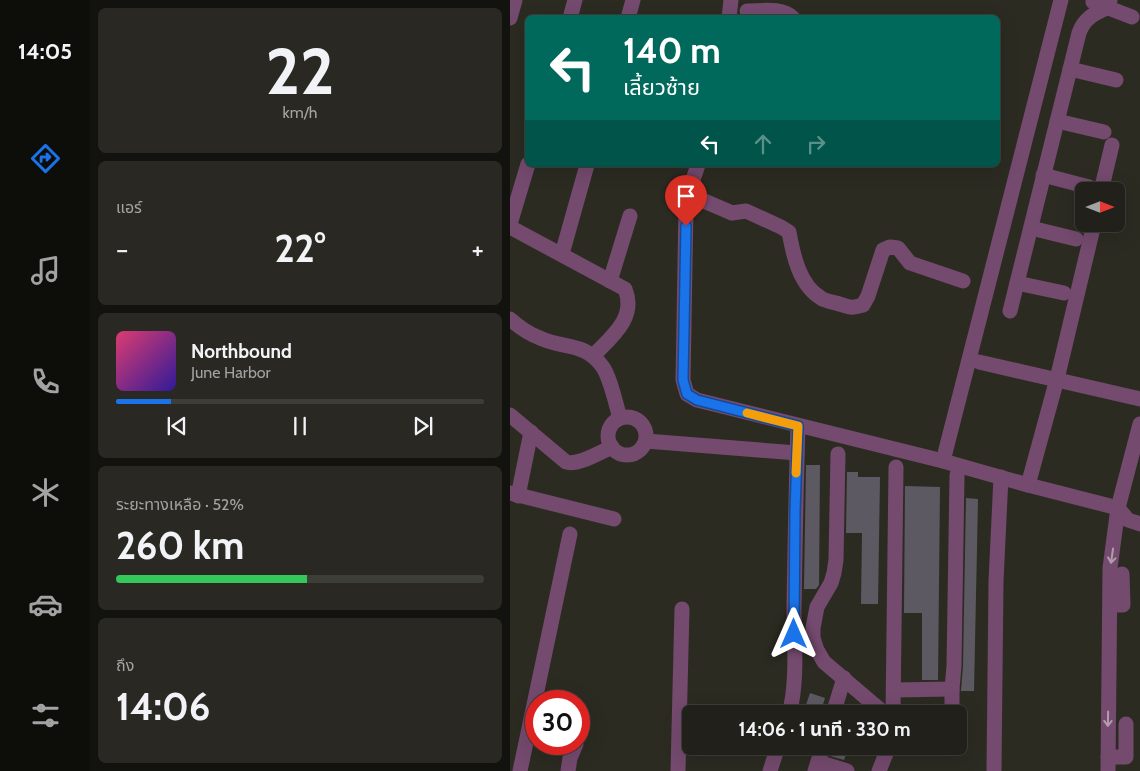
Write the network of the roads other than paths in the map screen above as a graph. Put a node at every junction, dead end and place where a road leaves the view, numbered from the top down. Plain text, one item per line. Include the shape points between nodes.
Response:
1 (515, 0) edge
2 (575, 0) edge
3 (633, 0) edge
4 (731, 0) edge
5 (1061, 0) edge
6 (1100, 4) edge
7 (747, 9) edge
8 (571, 15) edge
9 (629, 15) edge
10 (729, 15) edge
11 (790, 15) edge
12 (510, 18) edge
13 (1132, 18) dead end
14 (1070, 69) junction
15 (1116, 80) dead end
16 (1057, 121) junction
17 (527, 167) edge
18 (586, 167) edge
19 (697, 167) edge
20 (1043, 175) junction
21 (1097, 182) edge
22 (1075, 184) edge
23 (688, 194) junction
24 (630, 216) dead end
25 (510, 226) edge
26 (1030, 228) junction
27 (1092, 232) edge
28 (1076, 239) dead end
29 (562, 254) junction
30 (610, 281) junction
31 (964, 281) dead end
32 (1017, 282) junction
33 (1064, 293) dead end
34 (1010, 311) dead end
35 (510, 319) edge
36 (593, 356) junction
37 (979, 362) dead end
38 (1057, 379) junction
39 (1140, 399) edge
40 (510, 415) edge
41 (620, 418) junction
42 (1140, 424) edge
43 (798, 426) junction
44 (531, 432) junction
45 (646, 442) junction
46 (612, 447) junction
47 (797, 453) junction
48 (838, 454) dead end
49 (943, 461) junction
50 (896, 467) dead end
51 (956, 475) dead end
52 (1001, 477) junction
53 (1028, 485) junction
54 (514, 495) edge
55 (1118, 508) junction
56 (614, 519) dead end
57 (1140, 524) edge
58 (570, 534) dead end
59 (1122, 574) dead end
60 (1110, 605) junction
61 (682, 609) dead end
62 (844, 678) junction
63 (952, 689) junction
64 (894, 690) junction
65 (791, 705) edge
66 (836, 705) edge
67 (875, 705) edge
68 (893, 705) edge
69 (952, 705) edge
70 (1126, 724) dead end
71 (571, 755) edge
72 (775, 755) edge
73 (820, 755) edge
74 (887, 755) edge
75 (1108, 764) edge
76 (816, 767) edge
77 (885, 768) edge
78 (520, 771) edge
79 (568, 771) edge
80 (678, 771) edge
81 (770, 771) edge
82 (847, 771) edge
83 (994, 771) edge

1 - 12 street
2 - 8 street
3 - 9 street
4 - 10 street
5 - 49 street
6 - 13 street
6 - 14 street via 1081,27
7 - 11 street via 780,11
14 - 15 street
14 - 16 street
16 - 20 street
16 - 21 street via 1108,139
17 - 25 street
18 - 29 street
19 - 23 street
20 - 22 street
20 - 26 street
23 - 31 street via 724,211 746,212 789,232 793,253 809,287 821,298 851,308 863,305 883,250 890,247 898,248 910,263
23 - 43 street via 683,380 687,394 697,400
24 - 30 street
25 - 29 street
26 - 28 street
26 - 32 street
27 - 38 street
29 - 30 street
30 - 36 street via 625,289 629,299 628,315
32 - 33 street
32 - 34 street
35 - 36 street via 541,339 576,347
36 - 41 street via 604,368
37 - 38 street
38 - 39 street
38 - 53 street
40 - 44 street
41 - 45 street via 632,417 642,424
41 - 46 street via 609,430
42 - 55 street
43 - 47 street
43 - 49 street
44 - 46 street via 570,463
44 - 54 street
45 - 46 street via 633,454 621,454
45 - 47 street
47 - 65 street
48 - 62 street via 836,560 831,583 813,619 813,633 824,662
49 - 52 street
50 - 64 street
51 - 63 street
52 - 53 street
52 - 83 street via 996,581
53 - 55 street
54 - 56 street
55 - 57 street via 1128,520
55 -> 60 street via 1110,568
58 - 78 street
59 - 60 street via 1123,605
60 -> 75 street
61 - 80 street
62 - 66 street
62 - 67 street
63 - 64 street
63 - 69 street
64 - 68 street
70 - 75 street via 1126,757
71 - 79 street
72 - 81 street
73 - 76 street
74 - 77 street
76 - 82 street

